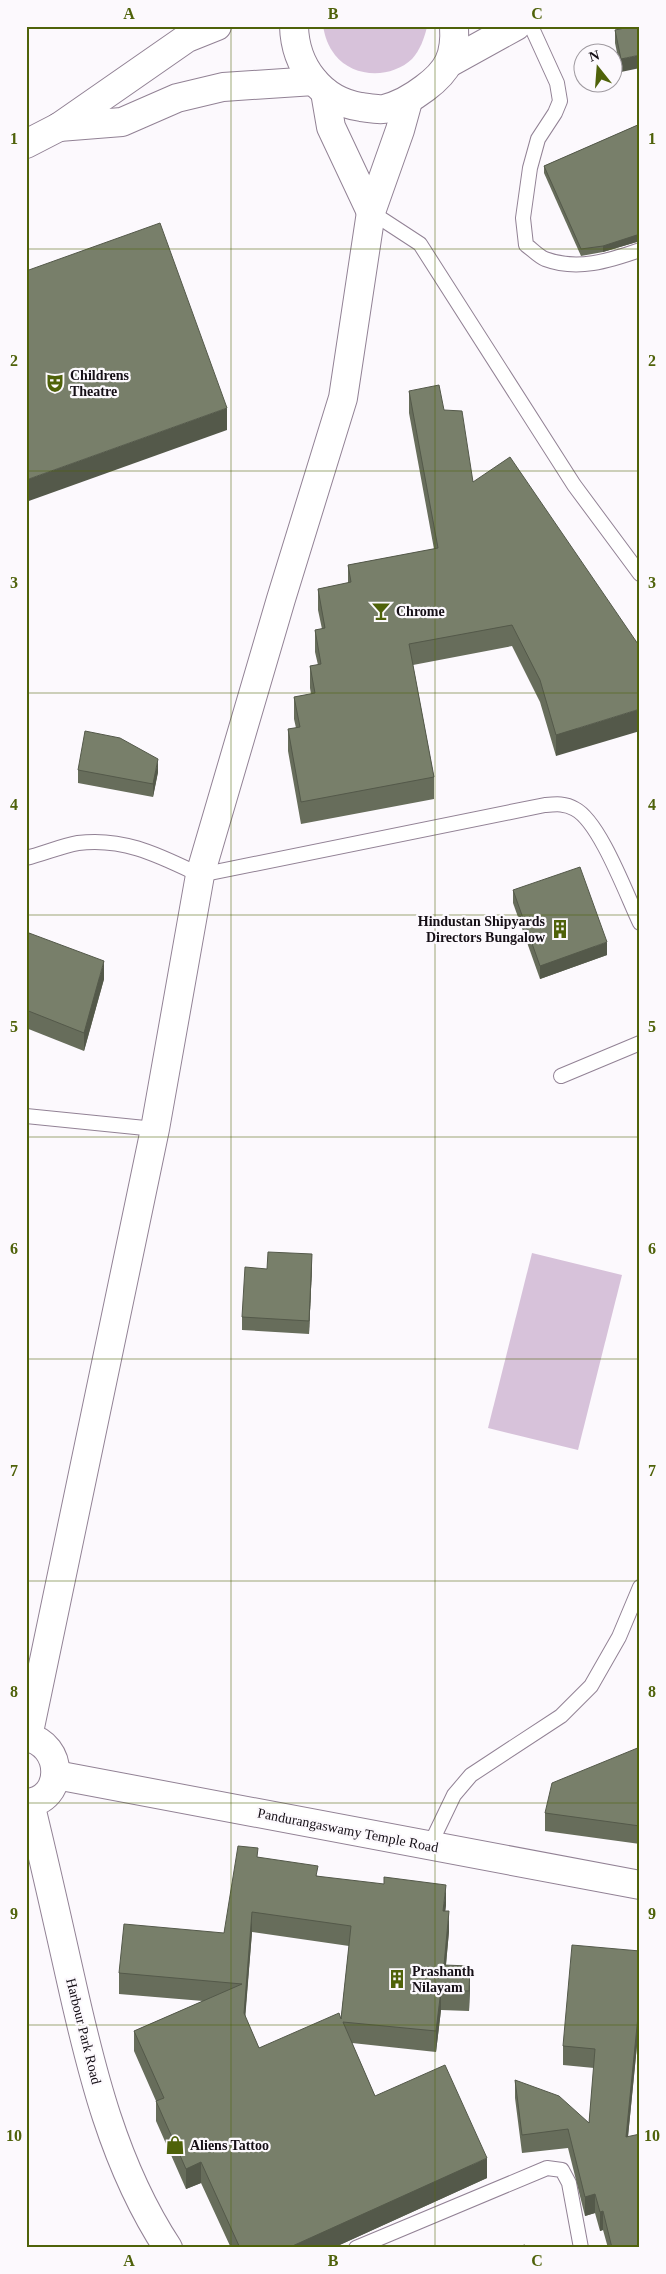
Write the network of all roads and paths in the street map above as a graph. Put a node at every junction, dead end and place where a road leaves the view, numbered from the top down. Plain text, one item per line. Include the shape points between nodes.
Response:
1 (217, 26) edge
2 (294, 26) edge
3 (454, 26) edge
4 (516, 26) edge
5 (531, 26) edge
6 (449, 63) junction
7 (319, 86) junction
8 (408, 101) junction
9 (59, 127) junction
10 (26, 144) edge
11 (370, 212) junction
12 (640, 250) edge
13 (640, 574) edge
14 (26, 858) edge
15 (200, 875) junction
16 (640, 923) edge
17 (640, 1043) edge
18 (561, 1076) dead end
19 (26, 1116) edge
20 (155, 1129) junction
21 (640, 1587) edge
22 (27, 1737) edge
23 (56, 1775) junction
24 (28, 1803) edge
25 (430, 1845) junction
26 (34, 1860) edge
27 (640, 1885) edge
28 (168, 2248) edge
29 (356, 2248) edge
30 (581, 2248) edge

1 - 9 street via 187,38
2 - 7 street via 302,65
3 - 6 street via 455,42
4 - 6 street
5 - 12 lane via 557,83 560,100 556,113 538,139 530,168 523,218 526,245 544,258 573,266
6 - 8 street via 439,78
7 - 8 street via 338,100 354,106 382,110
7 - 9 street via 223,86 178,98 122,122
7 - 11 street via 331,127
8 - 11 street
9 - 10 street
11 - 13 lane via 420,244 574,485
11 - 15 street via 343,398
14 - 15 lane via 78,843 127,844
15 - 16 lane via 562,803 577,809 591,824
15 - 20 street
17 - 18 lane
19 - 20 lane
20 - 22 street
21 - 25 lane via 619,1637 591,1686 561,1716 470,1776 454,1795
22 - 23 street via 40,1741 50,1750
23 - 24 street via 47,1792
23 - 25 street, Pandurangaswamy Temple Road
24 - 26 street, Harbour Park Road
25 - 27 street, Pandurangaswamy Temple Road
26 - 28 street, Harbour Park Road via 114,2142 147,2217
29 - 30 lane via 547,2168 562,2170 569,2183

